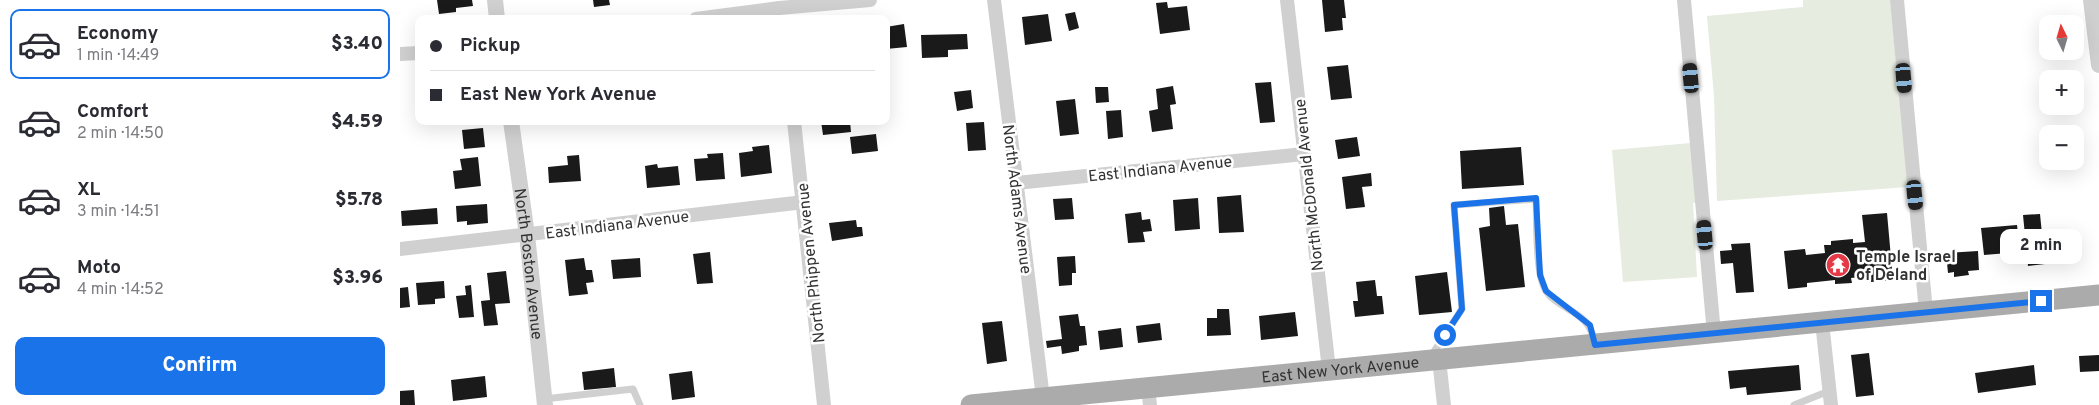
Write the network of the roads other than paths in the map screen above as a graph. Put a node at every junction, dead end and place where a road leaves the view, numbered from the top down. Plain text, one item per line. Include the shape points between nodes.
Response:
1 (495, 0) edge
2 (870, 0) edge
3 (994, 0) edge
4 (1287, 0) edge
5 (1684, 0) edge
6 (1897, 0) edge
7 (2091, 0) edge
8 (780, 9) edge
9 (497, 15) edge
10 (730, 15) edge
11 (415, 52) edge
12 (400, 54) edge
13 (2098, 54) edge
14 (512, 125) edge
15 (794, 125) edge
16 (1304, 154) junction
17 (1016, 183) junction
18 (804, 202) junction
19 (527, 235) junction
20 (400, 249) edge
21 (2099, 295) edge
22 (1926, 312) junction
23 (1822, 322) junction
24 (1714, 334) junction
25 (1595, 345) junction
26 (1434, 360) junction
27 (1329, 370) junction
28 (1829, 391) junction
29 (576, 396) junction
30 (1149, 396) edge
31 (1043, 398) junction
32 (545, 402) edge
33 (578, 405) edge
34 (640, 405) edge
35 (824, 405) edge
36 (971, 405) edge
37 (1444, 405) edge
38 (1794, 405) edge
39 (1831, 405) edge

1 - 9 street
2 - 8 street
3 - 17 street, North Adams Avenue
4 - 16 street, North McDonald Avenue
5 - 24 street
6 - 22 street
7 - 13 street
8 - 10 street
11 - 12 street
14 - 19 street, North Boston Avenue
15 - 18 street, North Phippen Avenue
16 - 17 street, East Indiana Avenue
16 - 27 street, North McDonald Avenue
17 - 31 street, North Adams Avenue
18 - 19 street, East Indiana Avenue
18 - 35 street, North Phippen Avenue
19 - 20 street, East Indiana Avenue
19 - 32 street, North Boston Avenue
21 - 22 main road, East New York Avenue
22 - 23 main road, East New York Avenue
23 - 24 main road, East New York Avenue
23 - 28 street
24 - 25 main road, East New York Avenue
25 - 26 main road, East New York Avenue
25 - 26 lane via 1590,325 1546,291 1540,275 1536,198 1454,205 1462,309
26 - 27 main road, East New York Avenue
26 - 37 street
27 - 30 main road, East New York Avenue
28 - 38 lane
28 - 39 street
29 - 32 lane
29 - 33 lane
29 - 34 lane via 633,389
30 - 31 main road, East New York Avenue
31 - 36 main road, East New York Avenue

